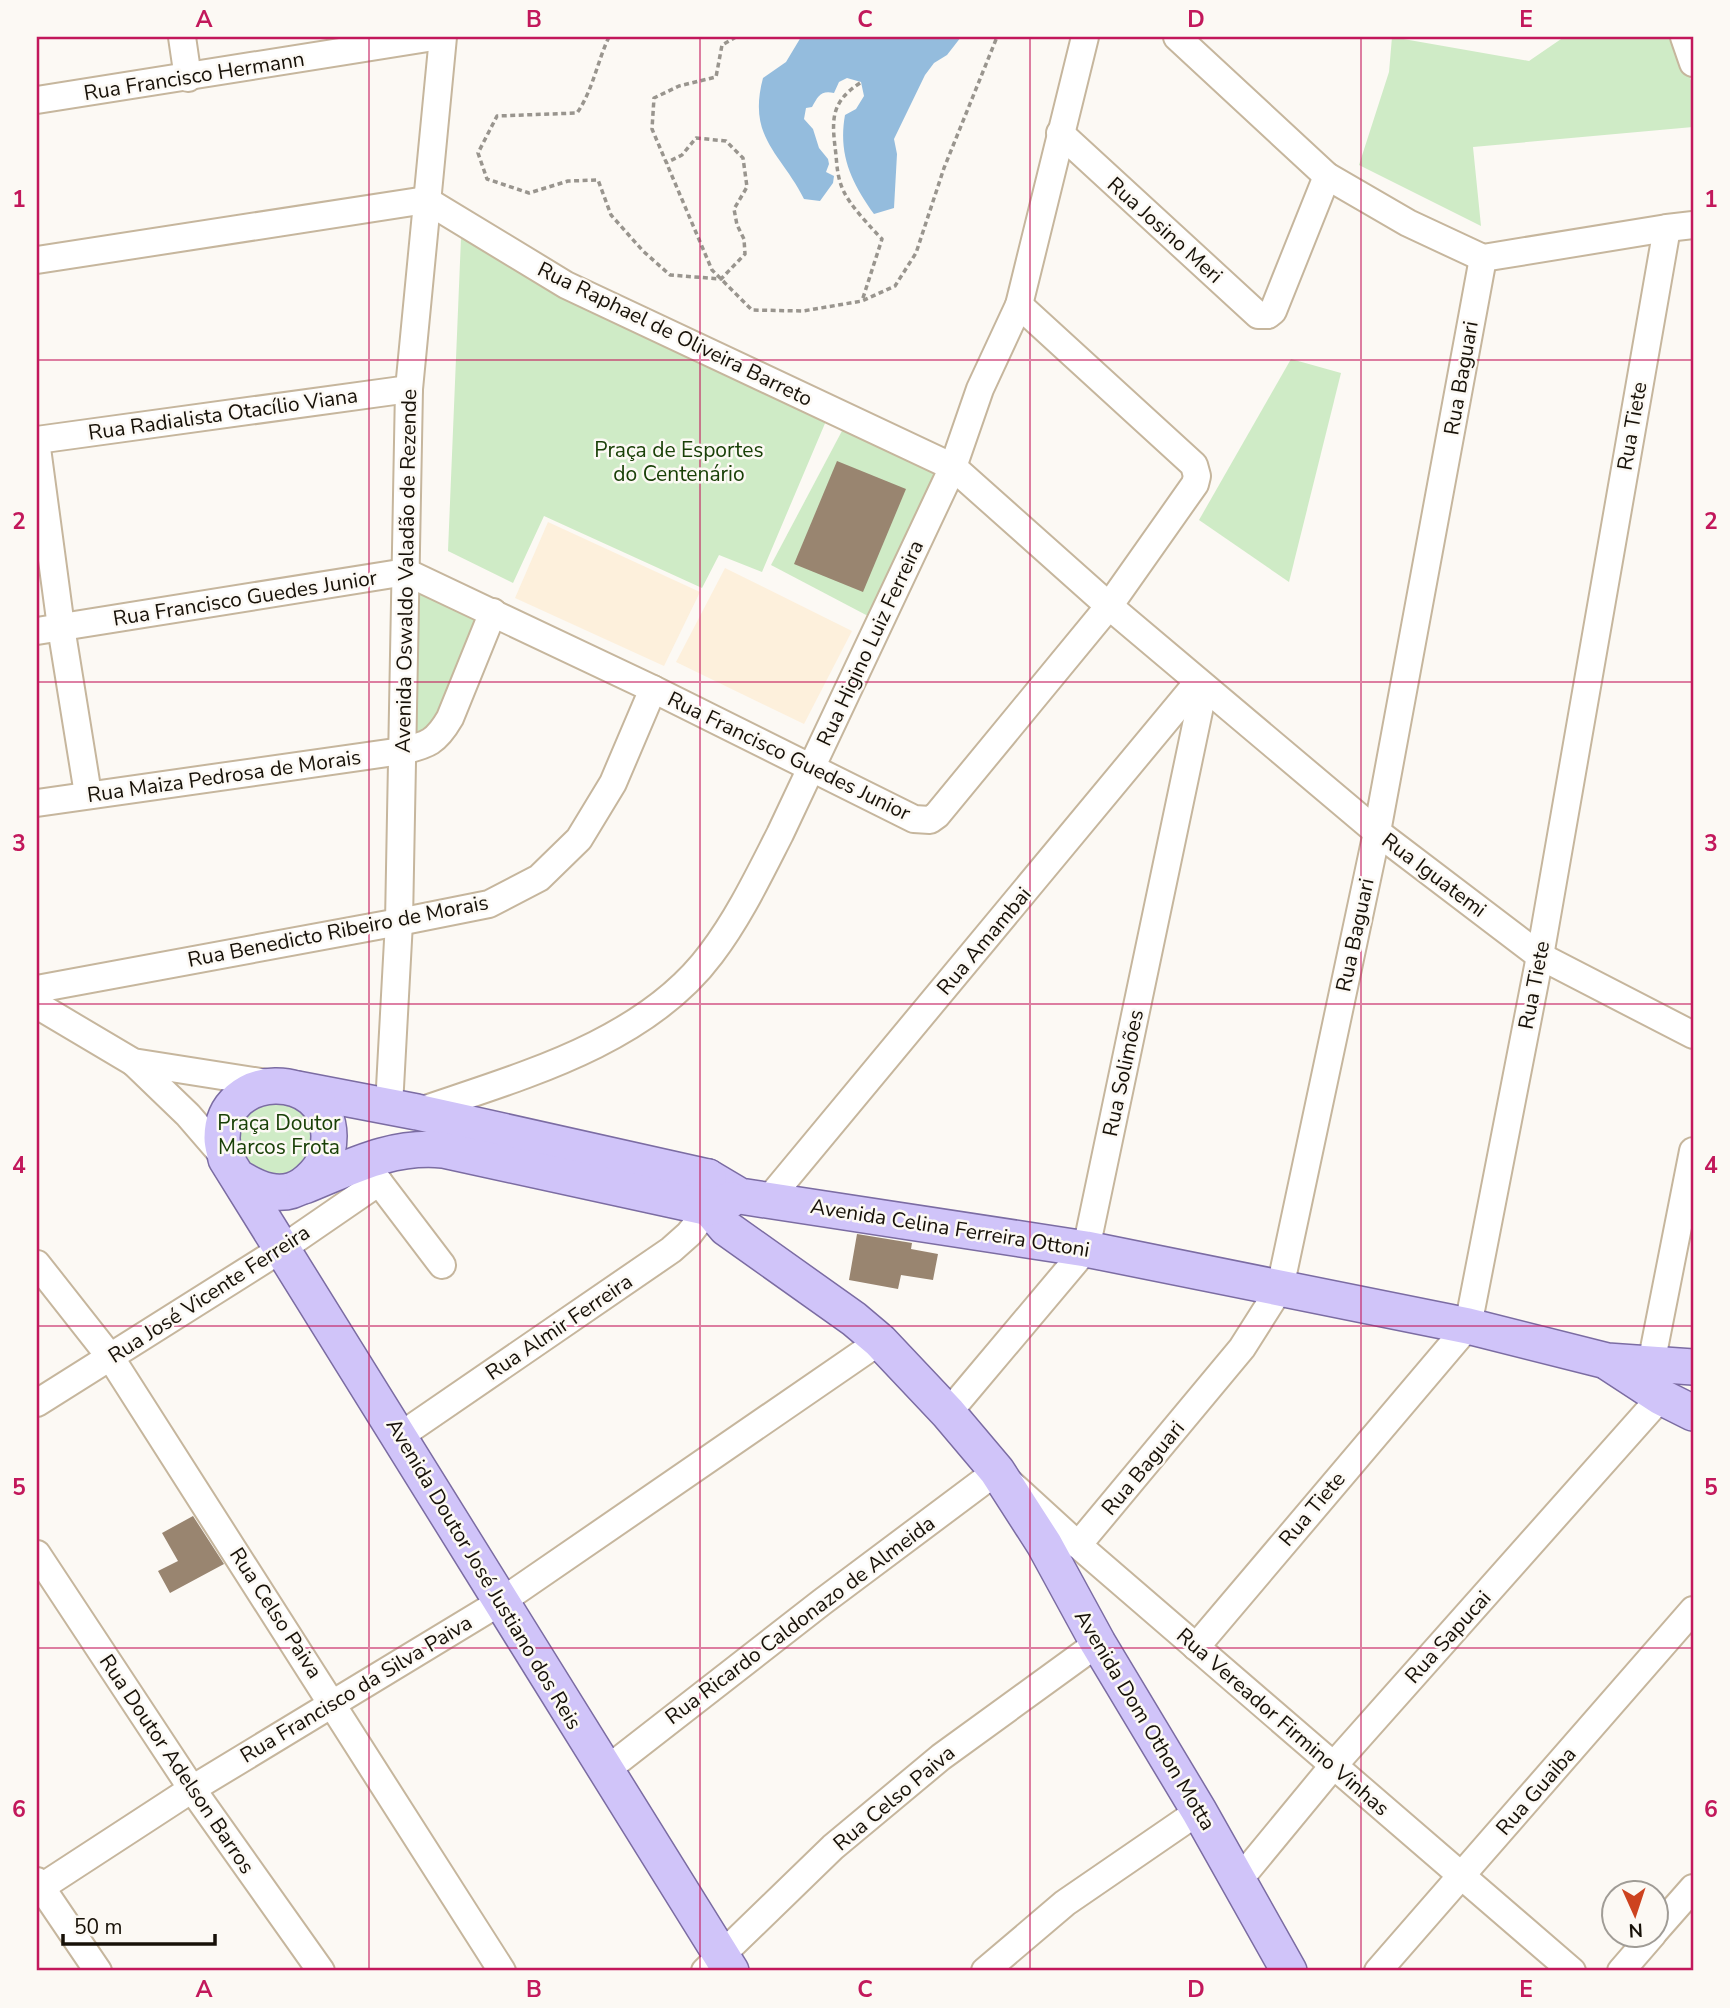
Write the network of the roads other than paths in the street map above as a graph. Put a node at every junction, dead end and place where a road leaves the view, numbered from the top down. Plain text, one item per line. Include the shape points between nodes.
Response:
1 (182, 37) edge
2 (434, 37) edge
3 (443, 37) edge
4 (1085, 37) edge
5 (1177, 37) edge
6 (1685, 37) edge
7 (1693, 63) edge
8 (188, 78) junction
9 (37, 100) edge
10 (1060, 133) junction
11 (1327, 176) junction
12 (426, 200) junction
13 (1693, 225) edge
14 (1667, 228) junction
15 (1483, 258) junction
16 (37, 260) edge
17 (1019, 305) junction
18 (409, 389) junction
19 (37, 440) edge
20 (37, 448) edge
21 (953, 467) junction
22 (406, 572) junction
23 (1109, 606) junction
24 (493, 612) junction
25 (49, 629) edge
26 (1201, 684) junction
27 (653, 688) junction
28 (402, 751) junction
29 (811, 767) junction
30 (88, 794) junction
31 (37, 803) edge
32 (1377, 832) junction
33 (399, 922) junction
34 (1540, 956) junction
35 (37, 989) edge
36 (37, 1005) edge
37 (1693, 1035) edge
38 (133, 1062) junction
39 (288, 1087) junction
40 (403, 1109) junction
41 (1693, 1151) edge
42 (232, 1168) junction
43 (371, 1172) junction
44 (299, 1187) junction
45 (732, 1195) junction
46 (283, 1248) junction
47 (1086, 1249) junction
48 (37, 1264) edge
49 (442, 1265) dead end
50 (1280, 1288) junction
51 (1468, 1326) junction
52 (880, 1341) junction
53 (111, 1358) junction
54 (1606, 1362) junction
55 (1651, 1364) junction
56 (1693, 1367) edge
57 (1661, 1397) junction
58 (37, 1403) edge
59 (948, 1413) junction
60 (1693, 1413) edge
61 (400, 1436) junction
62 (997, 1471) junction
63 (1078, 1545) junction
64 (37, 1554) edge
65 (502, 1601) junction
66 (1693, 1610) edge
67 (1098, 1643) junction
68 (1195, 1647) junction
69 (333, 1702) junction
70 (1334, 1766) junction
71 (604, 1771) junction
72 (192, 1789) junction
73 (1199, 1811) junction
74 (1461, 1876) junction
75 (1239, 1880) junction
76 (38, 1886) edge
77 (1693, 1888) edge
78 (1670, 1915) edge
79 (1641, 1948) edge
80 (719, 1967) edge
81 (98, 1971) edge
82 (321, 1971) edge
83 (502, 1971) edge
84 (985, 1971) edge
85 (1289, 1971) edge
86 (1378, 1971) edge
87 (1572, 1971) edge
88 (1621, 1971) edge

1 - 8 street
2 - 8 street, Rua Francisco Hermann
3 - 12 street, Avenida Oswaldo Valadão de Rezende
4 - 10 street, Rua Higino Luiz Ferreira
5 - 11 street
6 - 7 street
8 - 9 street, Rua Francisco Hermann
10 - 11 street, Rua Josino Meri via 1258,315 1273,311
10 - 17 street, Rua Higino Luiz Ferreira
11 - 15 street via 1408,223
12 - 16 street
12 - 18 street, Avenida Oswaldo Valadão de Rezende
12 - 21 street, Rua Raphael de Oliveira Barreto via 566,285
13 - 14 street
14 - 15 street
14 - 34 street, Rua Tiete
15 - 32 street, Rua Baguari
17 - 21 street, Rua Higino Luiz Ferreira via 980,389
17 - 23 street, Rua Francisco Guedes Junior via 1194,466 1195,484
18 - 19 street, Rua Radialista Otacílio Viana
18 - 22 street, Avenida Oswaldo Valadão de Rezende
20 - 25 street
21 - 23 street, Rua Raphael de Oliveira Barreto
21 - 29 street, Rua Higino Luiz Ferreira
22 - 24 street, Rua Francisco Guedes Junior
22 - 25 street, Rua Francisco Guedes Junior
22 - 28 street, Avenida Oswaldo Valadão de Rezende
23 - 26 street, Rua Raphael de Oliveira Barreto
23 - 29 street, Rua Francisco Guedes Junior via 930,820 914,819
24 - 27 street, Rua Francisco Guedes Junior
24 - 28 street, Rua Maiza Pedrosa de Morais via 440,734 426,745
25 - 30 street
26 - 32 street, Rua Iguatemi
26 - 45 street, Rua Amambai
26 - 47 street, Rua Solimões
27 - 29 street, Rua Francisco Guedes Junior
27 - 33 street, Rua Benedicto Ribeiro de Morais via 613,783 579,839 539,878 488,904
28 - 30 street, Rua Maiza Pedrosa de Morais
28 - 33 street, Avenida Oswaldo Valadão de Rezende
29 - 40 street, Rua Higino Luiz Ferreira via 750,894 710,955 673,994 618,1034 535,1071
30 - 31 street, Rua Maiza Pedrosa de Morais
32 - 34 street, Rua Iguatemi
32 - 50 street, Rua Baguari
33 - 35 street, Rua Benedicto Ribeiro de Morais
33 - 40 street, Avenida Oswaldo Valadão de Rezende
34 - 37 street, Rua Iguatemi
34 - 51 street, Rua Tiete
36 - 38 street, Avenida Celina Ferreira Ottoni
38 - 39 street, Avenida Celina Ferreira Ottoni
38 - 42 street, Avenida Doutor José Justiano dos Reis via 188,1115
39 - 40 main road, Avenida Celina Ferreira Ottoni
39 - 42 main road via 257,1088 239,1100 226,1118 222,1138
39 - 44 main road via 317,1103 329,1125 329,1150 319,1172
40 - 45 main road, Avenida Celina Ferreira Ottoni
41 - 55 street
42 - 44 main road via 256,1189 278,1193
42 - 46 main road, Avenida Doutor José Justiano dos Reis
43 - 44 main road
43 - 45 main road via 397,1151 420,1148
43 - 46 street, Rua José Vicente Ferreira
43 - 49 street
45 - 47 main road, Avenida Celina Ferreira Ottoni
45 - 52 main road, Avenida Dom Othon Motta via 726,1228
45 - 61 street, Rua Almir Ferreira via 671,1250
46 - 53 street, Rua José Vicente Ferreira
46 - 61 main road, Avenida Doutor José Justiano dos Reis
47 - 50 main road, Avenida Celina Ferreira Ottoni
47 - 59 street, Rua Solimões
48 - 53 street, Rua Celso Paiva
50 - 51 main road, Avenida Celina Ferreira Ottoni
50 - 63 street, Rua Baguari via 1242,1348
51 - 54 main road, Avenida Celina Ferreira Ottoni
51 - 68 street, Rua Tiete
52 - 59 main road, Avenida Dom Othon Motta
52 - 65 street, Rua Francisco da Silva Paiva
53 - 58 street, Rua José Vicente Ferreira
53 - 69 street, Rua Celso Paiva
54 - 55 main road, Avenida Celina Ferreira Ottoni
54 - 57 main road, Avenida Celina Ferreira Ottoni
55 - 56 main road, Avenida Celina Ferreira Ottoni
57 - 60 main road, Avenida Celina Ferreira Ottoni
57 - 70 street, Rua Sapucai
59 - 62 main road, Avenida Dom Othon Motta
61 - 65 main road, Avenida Doutor José Justiano dos Reis
62 - 63 street, Rua Vereador Firmino Vinhas
62 - 67 main road, Avenida Dom Othon Motta via 1044,1544
62 - 71 street, Rua Ricardo Caldonazo de Almeida
63 - 68 street, Rua Vereador Firmino Vinhas
64 - 72 street, Rua Doutor Adelson Barros
65 - 69 street, Rua Francisco da Silva Paiva
65 - 71 main road, Avenida Doutor José Justiano dos Reis
66 - 74 street, Rua Guaiba
67 - 73 main road, Avenida Dom Othon Motta
67 - 80 street, Rua Celso Paiva via 941,1757 833,1847
68 - 70 street, Rua Vereador Firmino Vinhas
69 - 72 street, Rua Francisco da Silva Paiva
69 - 83 street, Rua Celso Paiva
70 - 74 street, Rua Vereador Firmino Vinhas
70 - 75 street, Rua Sapucai
71 - 80 main road, Avenida Doutor José Justiano dos Reis
72 - 76 street, Rua Francisco da Silva Paiva
72 - 82 street, Rua Doutor Adelson Barros
73 - 75 main road, Avenida Dom Othon Motta
73 - 84 street via 1065,1903
74 - 86 street, Rua Guaiba
74 - 87 street, Rua Vereador Firmino Vinhas
75 - 85 main road, Avenida Dom Othon Motta
76 - 81 street
77 - 78 street
79 - 88 street

